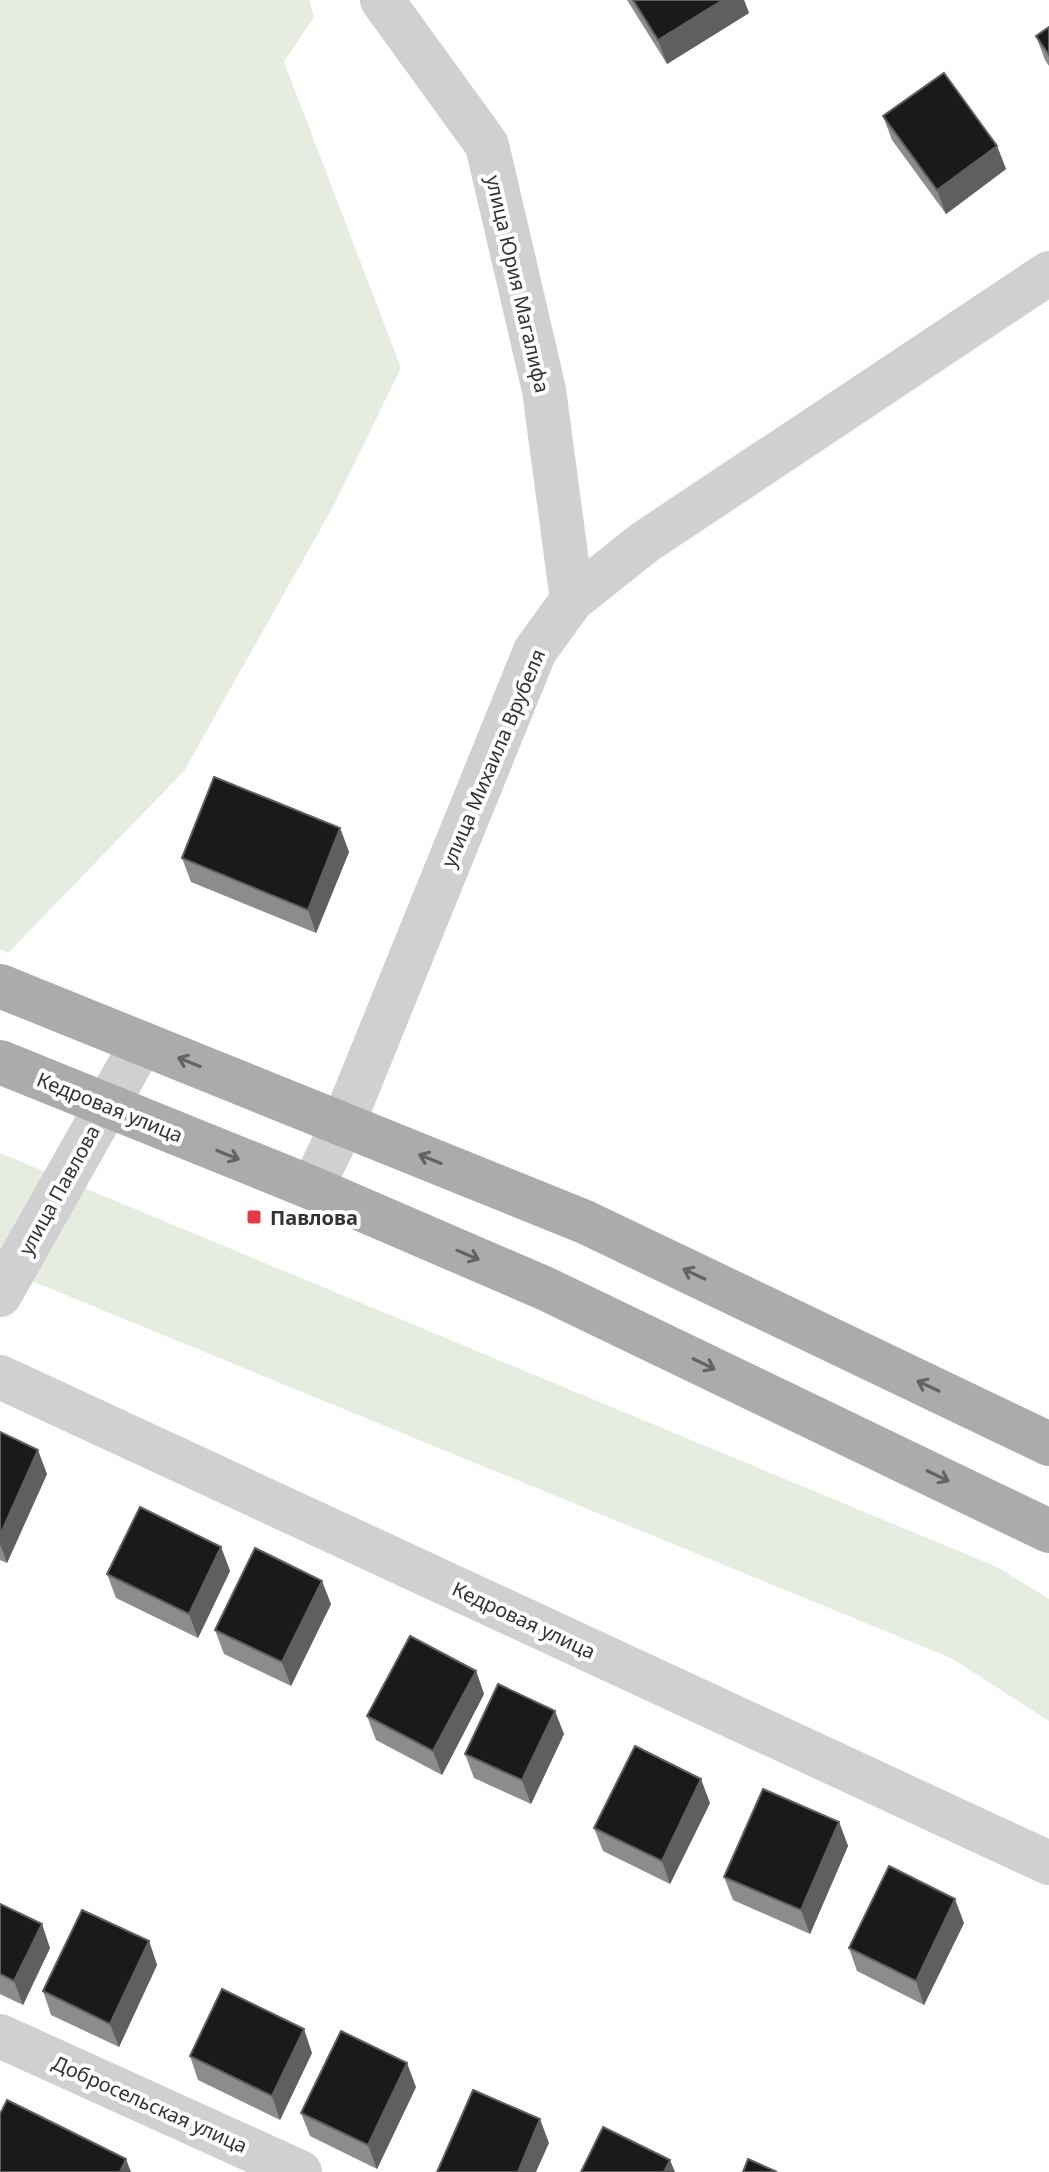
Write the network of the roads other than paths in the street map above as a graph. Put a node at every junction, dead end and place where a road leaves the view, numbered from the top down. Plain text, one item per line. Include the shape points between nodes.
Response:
1 (382, 0) edge
2 (1049, 273) edge
3 (572, 600) junction
4 (0, 986) edge
5 (142, 1043) junction
6 (0, 1062) edge
7 (105, 1106) junction
8 (343, 1124) junction
9 (312, 1188) junction
10 (0, 1295) edge
11 (0, 1377) edge
12 (1049, 1444) edge
13 (1049, 1531) edge
14 (1049, 1863) edge
15 (0, 2036) edge
16 (300, 2172) edge

1 - 3 street, улица Юрия Магалифа via 487,145 544,390
2 - 3 street, улица Михаила Врубеля via 645,542
3 - 8 street, улица Михаила Врубеля via 535,651
4 - 5 main road
5 - 7 street, улица Павлова
8 -> 5 main road
6 - 7 main road, Кедровая улица
7 -> 9 main road, Кедровая улица
7 - 10 street, улица Павлова
8 - 9 street, улица Михаила Врубеля
12 -> 8 main road via 585,1222
9 -> 13 main road, Кедровая улица via 544,1288
11 - 14 street, Кедровая улица
15 - 16 street, Добросельская улица

